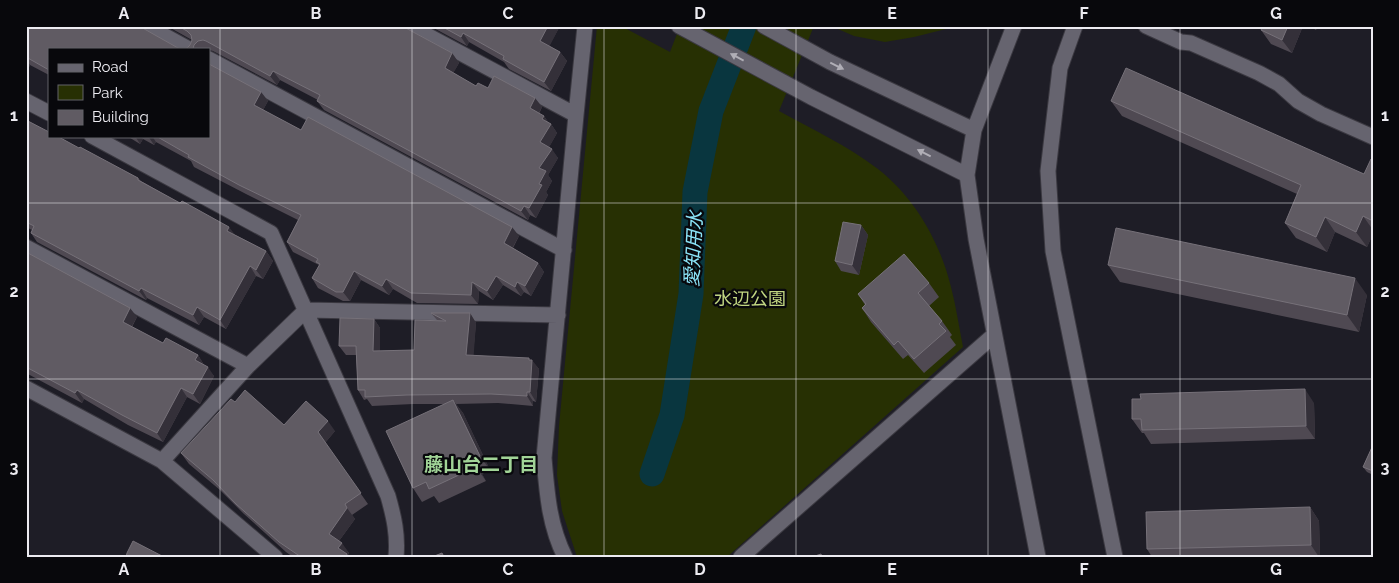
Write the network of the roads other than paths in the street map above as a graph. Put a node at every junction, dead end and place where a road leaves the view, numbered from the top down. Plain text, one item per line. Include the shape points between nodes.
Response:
1 (147, 26) edge
2 (410, 26) edge
3 (585, 26) edge
4 (764, 26) edge
5 (1014, 26) edge
6 (1075, 26) edge
7 (1146, 26) edge
8 (682, 28) edge
9 (187, 48) edge
10 (210, 60) edge
11 (26, 101) edge
12 (48, 112) edge
13 (576, 115) junction
14 (974, 130) junction
15 (1373, 136) edge
16 (96, 138) edge
17 (967, 175) junction
18 (26, 247) edge
19 (564, 250) junction
20 (306, 310) junction
21 (558, 315) junction
22 (994, 335) junction
23 (248, 366) junction
24 (26, 388) edge
25 (162, 461) junction
26 (275, 557) edge
27 (396, 557) edge
28 (565, 557) edge
29 (741, 557) edge
30 (1038, 557) edge
31 (1115, 557) edge

1 - 9 street
2 - 13 street
3 - 13 street
4 -> 14 street via 830,62
5 - 14 street
6 - 31 street via 1060,68 1048,170 1053,251
7 - 15 street via 1258,73 1279,84 1309,108
17 -> 8 street
10 - 19 street
11 - 12 street
13 - 19 street
14 - 17 street
16 - 20 street via 271,232
17 - 22 street
18 - 23 street
19 - 21 street
20 - 21 street
20 - 23 street
20 - 27 street via 388,496 394,519
21 - 28 street via 544,458 548,501 557,540
22 - 29 street
22 - 30 street
23 - 25 street
24 - 25 street
25 - 26 street

